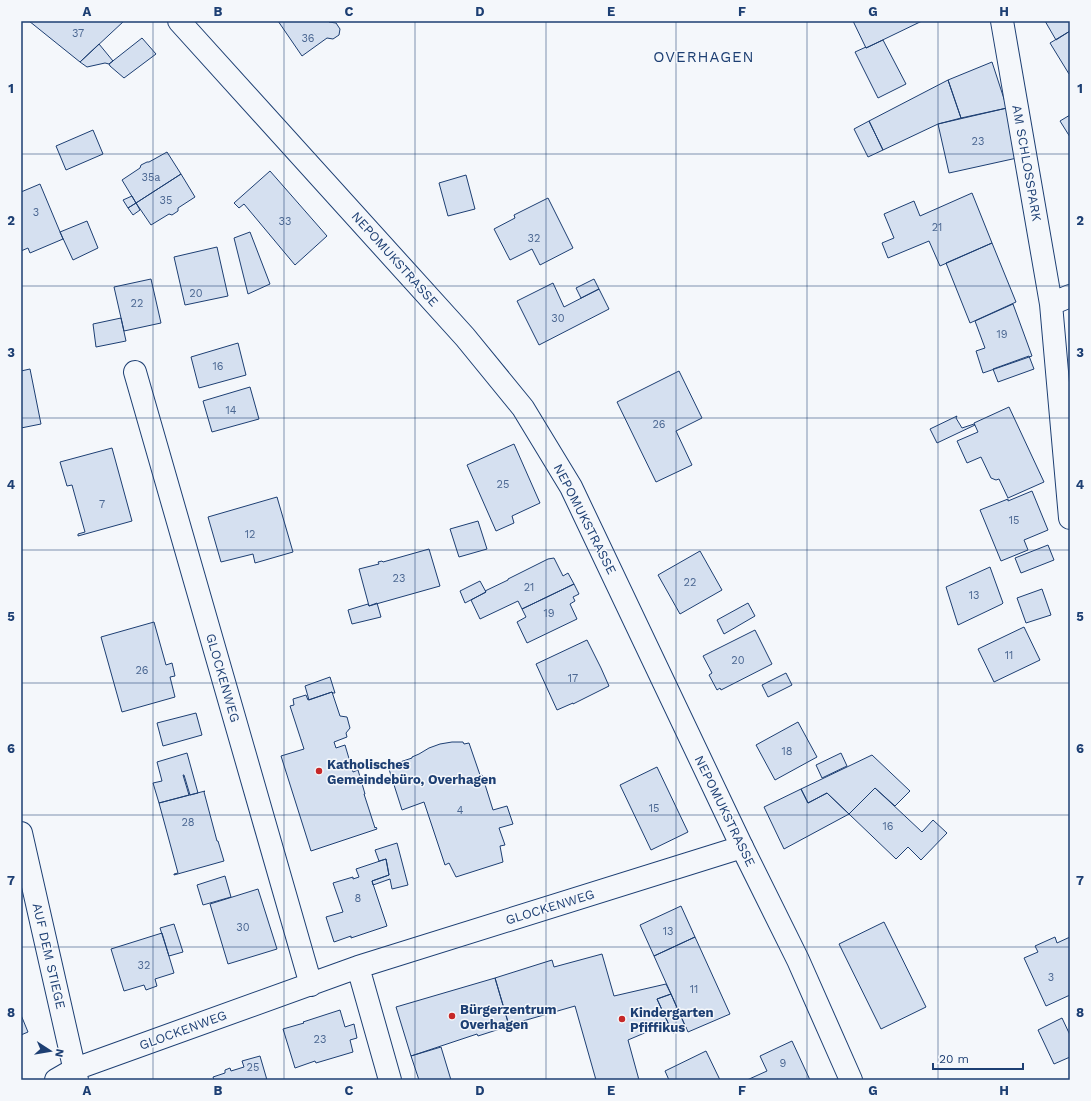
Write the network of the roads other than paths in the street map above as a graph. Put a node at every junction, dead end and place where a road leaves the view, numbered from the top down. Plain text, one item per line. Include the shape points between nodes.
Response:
1 (179, 21) edge
2 (1002, 21) edge
3 (1061, 300) edge
4 (135, 372) dead end
5 (1070, 518) edge
6 (21, 833) edge
7 (742, 847) junction
8 (358, 967) junction
9 (311, 985) junction
10 (76, 1074) edge
11 (56, 1080) edge
12 (390, 1080) edge
13 (851, 1080) edge

1 - 7 street, NEPOMUKSTRASSE via 465,337 523,408 571,487
2 - 3 street, AM SCHLOSSPARK
3 - 5 street, AM SCHLOSSPARK
4 - 9 street, GLOCKENWEG
6 - 10 street, AUF DEM STIEGE
7 - 8 street, GLOCKENWEG
7 - 13 street, NEPOMUKSTRASSE via 798,960
8 - 9 street, GLOCKENWEG
8 - 12 street
9 - 10 street, GLOCKENWEG
10 - 11 street, GLOCKENWEG

